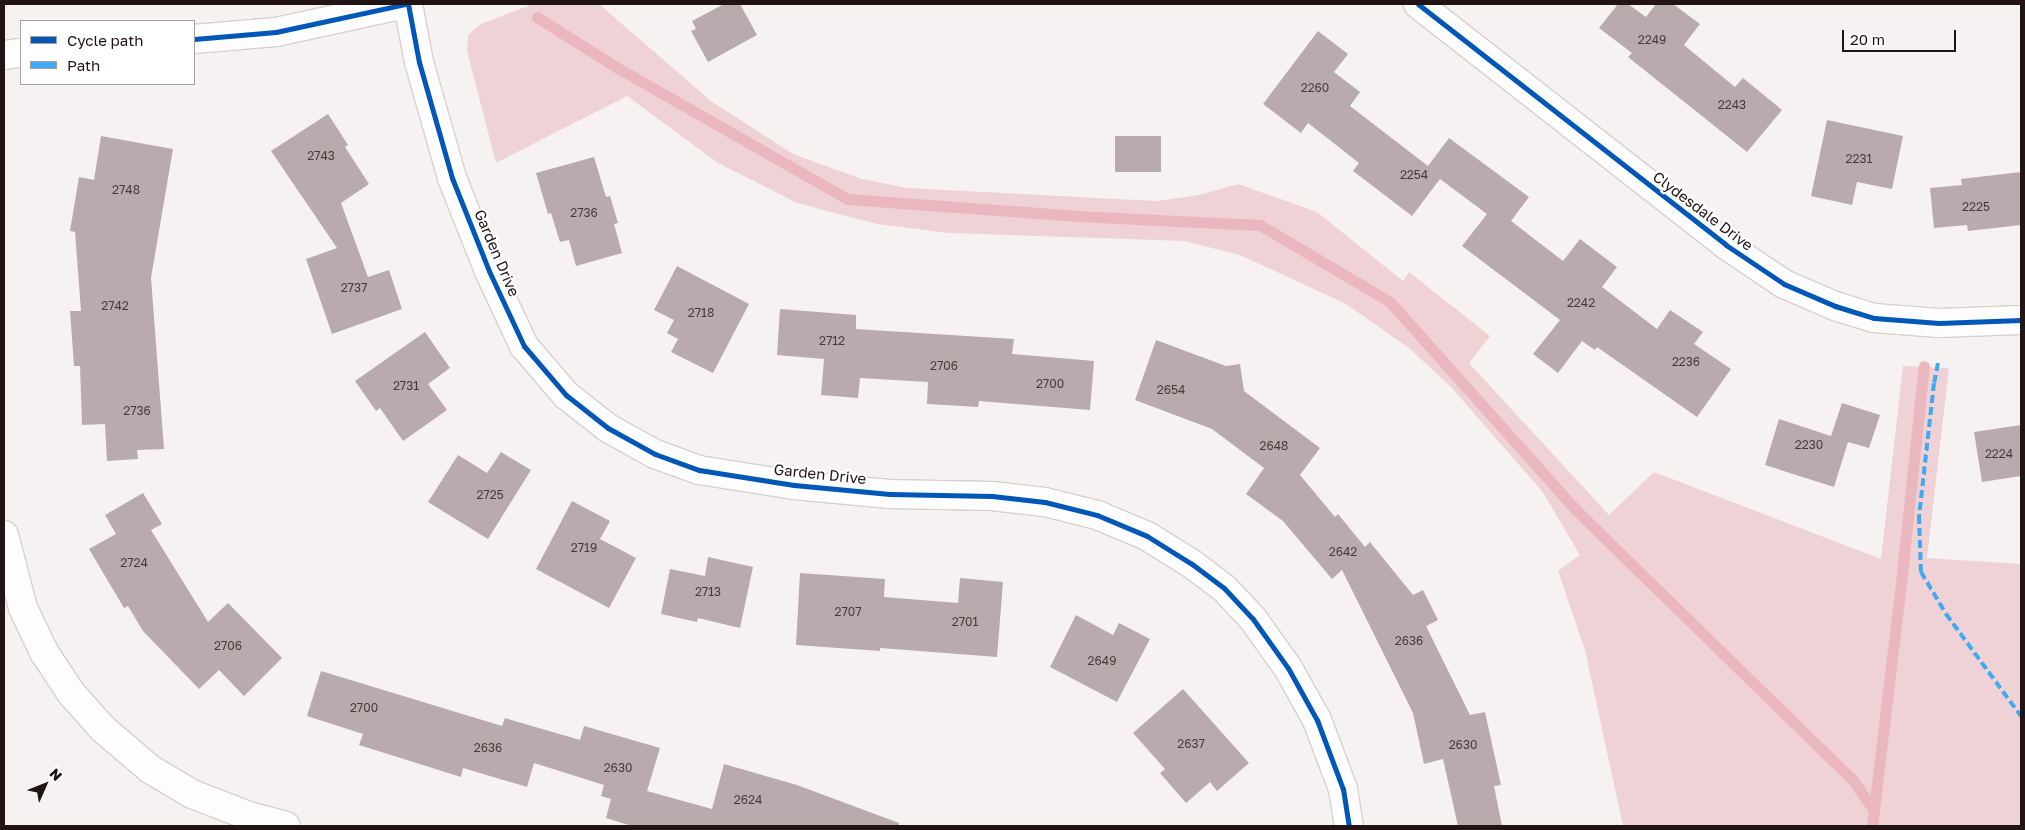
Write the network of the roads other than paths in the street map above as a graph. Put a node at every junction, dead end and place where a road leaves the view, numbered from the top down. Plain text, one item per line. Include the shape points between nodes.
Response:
1 (406, 4) edge
2 (1418, 4) edge
3 (195, 39) edge
4 (20, 53) edge
5 (4, 55) edge
6 (2021, 320) edge
7 (4, 535) edge
8 (286, 826) edge
9 (1349, 826) edge

1 - 3 street via 276,32
1 - 9 street, Garden Drive via 452,178 489,271 524,346 566,394 608,428 654,454 699,470 794,485 890,494 992,496 1045,502 1097,515 1147,536 1224,588 1253,620 1288,668 1317,720 1343,789
2 - 6 street, Clydesdale Drive via 1726,245 1784,284 1874,318 1939,324
4 - 5 street
7 - 8 street via 23,608 44,652 71,693 103,729 150,769 192,794 248,816

